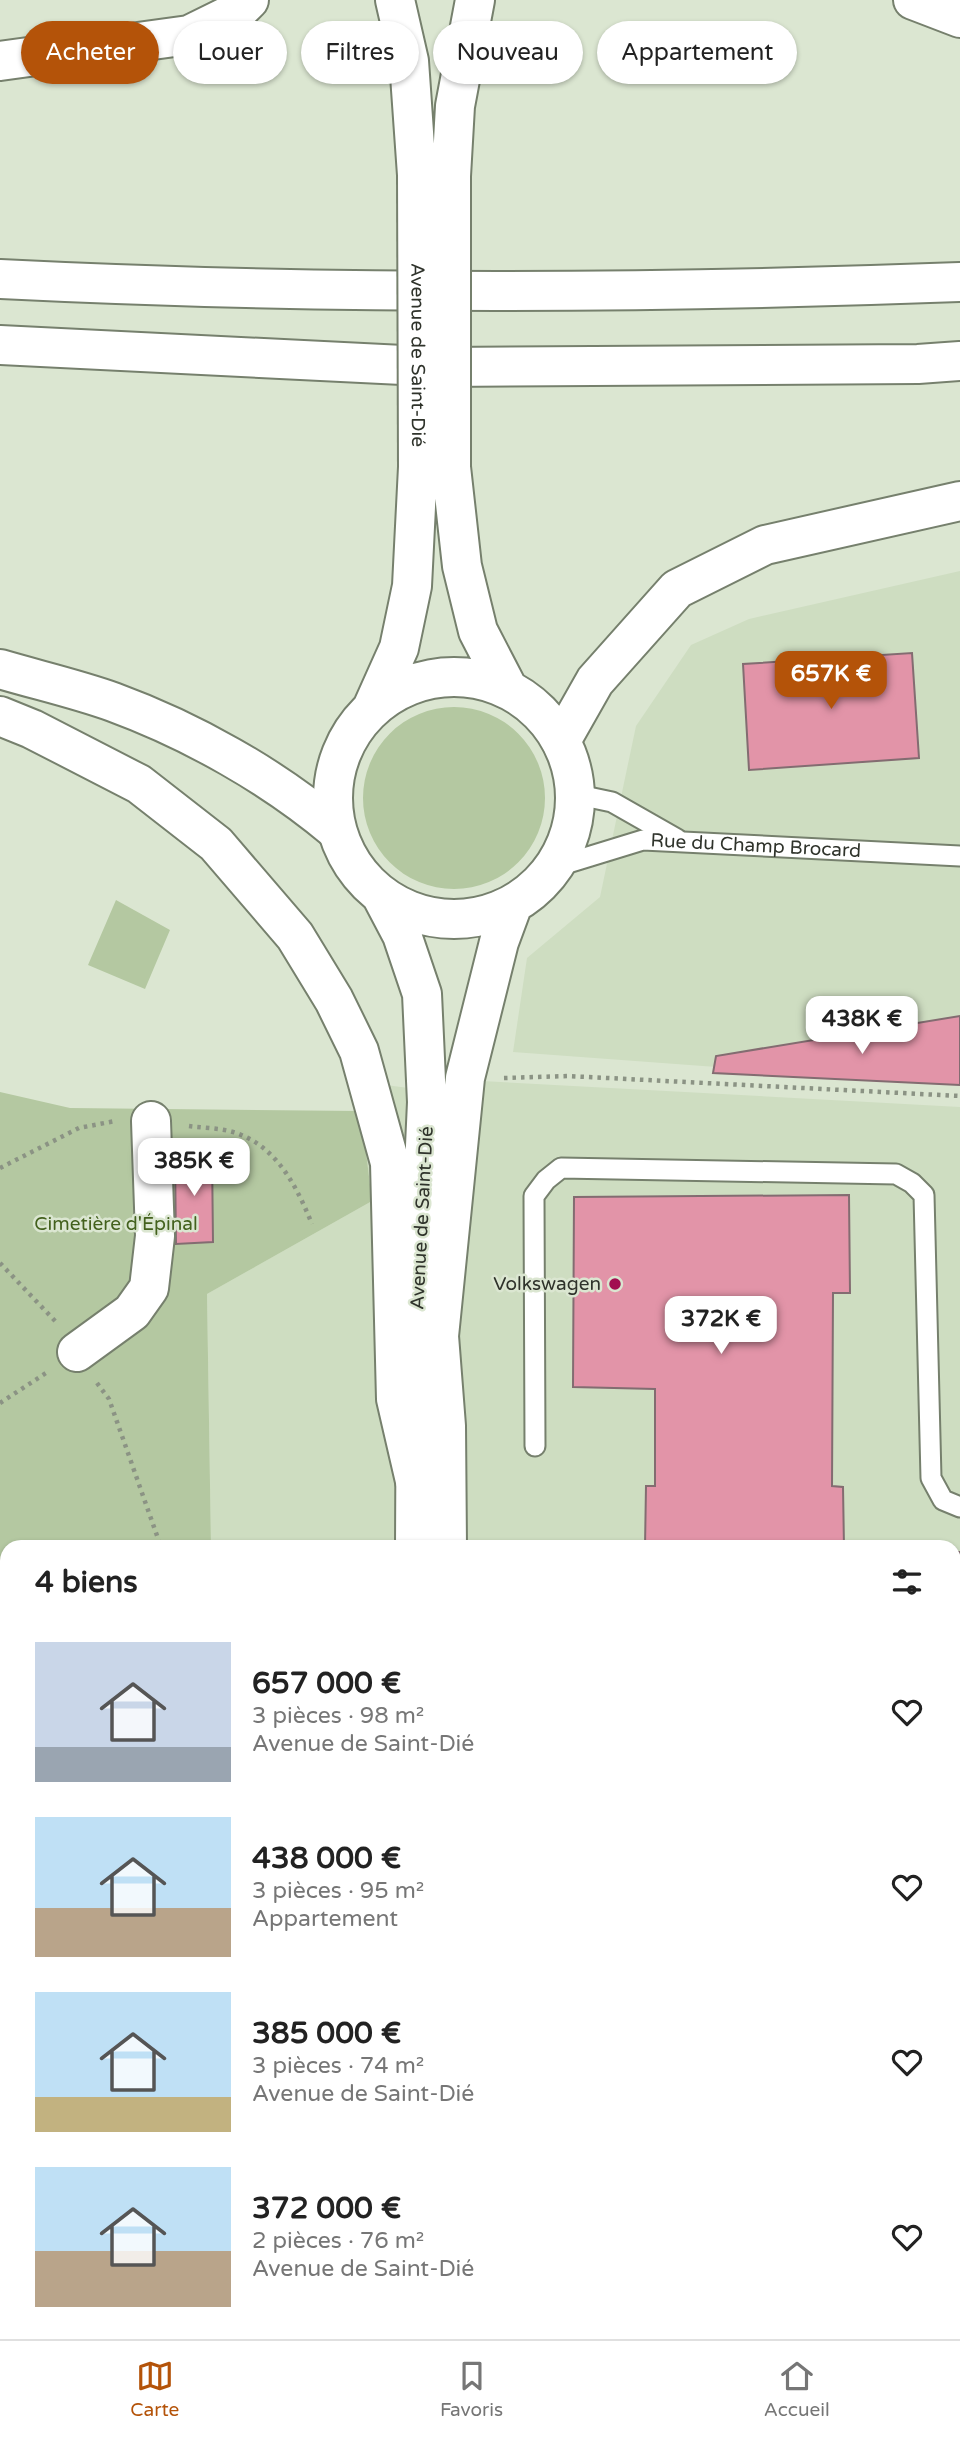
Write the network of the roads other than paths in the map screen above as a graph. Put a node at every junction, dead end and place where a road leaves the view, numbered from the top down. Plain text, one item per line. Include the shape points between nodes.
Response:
1 (248, 0) edge
2 (395, 0) edge
3 (475, 0) edge
4 (913, 0) edge
5 (960, 18) edge
6 (0, 61) edge
7 (434, 176) junction
8 (0, 279) edge
9 (960, 282) edge
10 (0, 345) edge
11 (960, 361) edge
12 (435, 467) junction
13 (960, 501) edge
14 (0, 669) edge
15 (508, 689) junction
16 (373, 706) junction
17 (0, 716) edge
18 (561, 741) junction
19 (574, 794) junction
20 (336, 830) junction
21 (684, 843) junction
22 (960, 856) edge
23 (555, 867) junction
24 (382, 897) junction
25 (513, 904) junction
26 (151, 1121) dead end
27 (77, 1352) road end
28 (535, 1446) dead end
29 (415, 1481) junction
30 (960, 1507) edge
31 (415, 1540) edge
32 (447, 1540) edge

1 - 6 main road via 238,11 188,35
2 - 7 main road, Avenue de Saint-Dié
3 - 7 main road, Avenue de Saint-Dié via 455,106
4 - 5 main road
7 - 12 main road, Avenue de Saint-Dié, bridge
8 - 9 main road via 406,290
10 - 11 main road via 443,367
12 - 15 main road, Avenue de Saint-Dié via 478,631
12 - 16 main road, Avenue de Saint-Dié via 399,648
13 - 18 main road via 765,545 677,589 595,681
14 - 20 main road via 113,702 187,734 298,798
15 - 16 main road via 474,678 438,677 403,687
15 - 18 main road via 530,702
16 - 20 main road via 351,732 337,763 331,797
17 - 29 main road via 139,784 216,844 295,936 334,1000 359,1051 390,1163 396,1399
18 - 19 main road via 573,772
19 - 21 lane via 612,802
19 - 23 main road via 569,837
20 - 24 main road via 353,868
21 - 22 lane, Rue du Champ Brocard
21 - 23 lane, Rue du Champ Brocard via 643,839
23 - 25 main road
24 - 25 main road via 419,915 461,920
24 - 29 main road, Avenue de Saint-Dié via 402,935 422,994 427,1102
25 - 32 main road, Avenue de Saint-Dié via 499,942 465,1080 439,1336
26 - 27 main road via 155,1236 149,1289 132,1312
28 - 30 lane via 534,1196 561,1168 896,1174 924,1195 931,1478 943,1500
29 - 31 main road, Avenue de Saint-Dié

